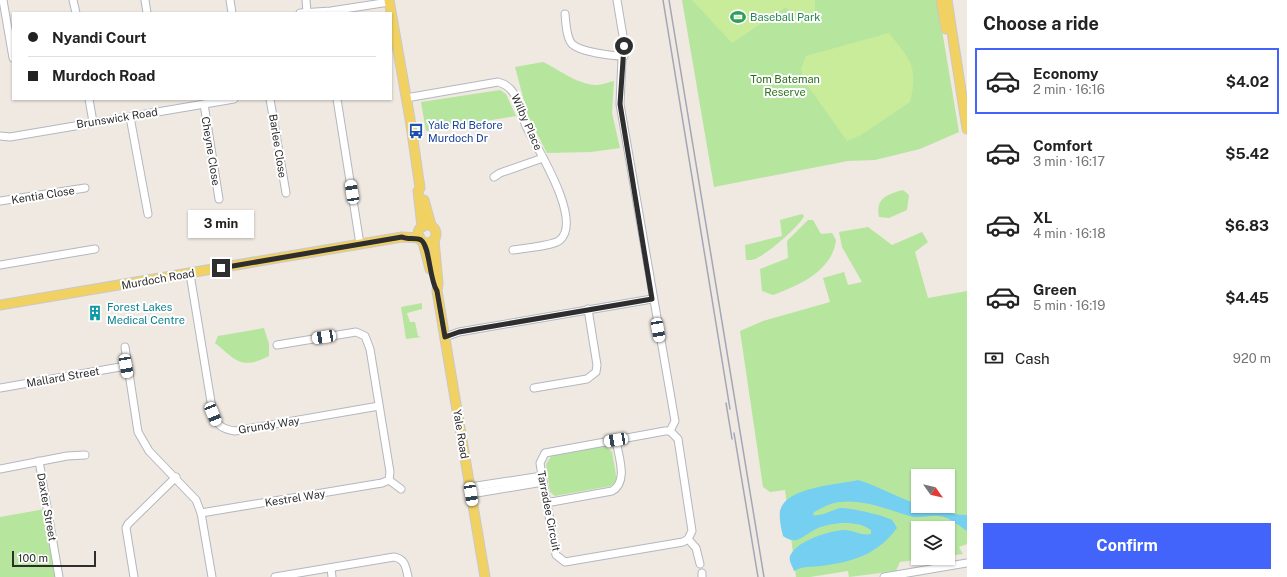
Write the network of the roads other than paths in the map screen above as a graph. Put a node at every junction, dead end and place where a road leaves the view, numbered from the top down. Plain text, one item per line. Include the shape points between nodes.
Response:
1 (3, 0) edge
2 (73, 0) edge
3 (145, 0) edge
4 (230, 0) edge
5 (306, 0) edge
6 (617, 0) edge
7 (941, 0) edge
8 (947, 0) edge
9 (389, 1) edge
10 (76, 12) edge
11 (147, 12) edge
12 (232, 12) edge
13 (304, 12) edge
14 (391, 12) edge
15 (565, 14) dead end
16 (392, 18) edge
17 (12, 52) edge
18 (624, 56) junction
19 (961, 95) junction
20 (406, 98) junction
21 (89, 100) edge
22 (228, 100) edge
23 (270, 100) edge
24 (337, 100) edge
25 (204, 104) junction
26 (130, 117) junction
27 (93, 122) junction
28 (967, 129) edge
29 (0, 136) edge
30 (543, 158) junction
31 (494, 177) dead end
32 (85, 188) dead end
33 (286, 193) dead end
34 (219, 199) dead end
35 (0, 201) edge
36 (148, 214) dead end
37 (423, 233) junction
38 (434, 240) junction
39 (360, 244) junction
40 (95, 249) dead end
41 (513, 250) dead end
42 (0, 265) edge
43 (190, 274) junction
44 (437, 291) junction
45 (652, 299) junction
46 (2, 306) edge
47 (588, 310) junction
48 (445, 334) junction
49 (277, 345) dead end
50 (125, 347) dead end
51 (126, 366) junction
52 (0, 388) edge
53 (534, 388) dead end
54 (379, 406) junction
55 (670, 432) junction
56 (616, 440) junction
57 (84, 455) dead end
58 (40, 461) junction
59 (0, 469) edge
60 (176, 477) junction
61 (542, 479) junction
62 (388, 480) junction
63 (401, 489) dead end
64 (470, 490) junction
65 (546, 503) junction
66 (201, 513) junction
67 (688, 539) junction
68 (967, 563) edge
69 (700, 564) dead end
70 (331, 568) junction
71 (893, 576) edge
72 (59, 577) edge
73 (134, 577) edge
74 (212, 577) edge
75 (275, 577) edge
76 (332, 577) edge
77 (408, 577) edge
78 (485, 577) edge
79 (884, 577) edge

1 - 17 street
2 - 10 street
3 - 11 street
4 - 12 street
5 - 13 street
6 - 18 street
7 - 19 main road via 953,72
8 - 19 main road via 960,73
9 - 13 street via 331,11
9 - 14 main road, Yale Road
15 - 18 street via 568,36 572,44 580,48
16 - 20 main road, Yale Road
18 - 45 street via 620,104
19 - 28 main road
20 - 30 street, Wilby Place via 498,82 507,84 514,90 527,127
20 - 37 main road, Yale Road via 420,188 418,191
21 - 27 street
22 - 25 street, Brunswick Road
23 - 33 street, Barlee Close
24 - 39 street
25 - 26 street, Brunswick Road
25 - 34 street, Cheyne Close
26 - 27 street, Brunswick Road
26 - 36 street
27 - 29 street, Brunswick Road via 10,137
30 - 31 street
30 - 41 street, Wilby Place via 562,198 567,238 554,243
32 - 35 street, Kentia Close
37 - 38 main road, Murdoch Road via 427,243
37 - 38 main road, Yale Road via 436,232
37 - 39 main road, Murdoch Road via 405,234 402,237
37 - 44 main road, Yale Road via 433,285
38 - 44 main road, Yale Road
39 - 43 main road, Murdoch Road
40 - 42 street
43 - 46 main road, Murdoch Road
43 - 54 street, Grundy Way via 213,414 217,424 224,430 235,431
44 - 48 main road, Yale Road
45 - 47 street
45 - 55 street via 675,421
47 - 48 street via 459,332 452,330
47 - 53 street via 599,374 587,379
48 - 64 main road, Yale Road
49 - 54 street via 356,332 363,334 367,339
50 - 51 street
51 - 52 street, Mallard Street
51 - 60 street via 141,438 149,451
54 - 62 street via 390,472
55 - 56 street, Tarradee Circuit
55 - 67 street via 678,439 692,531
56 - 61 street, Tarradee Circuit via 545,453 540,463
56 - 65 street via 622,477 618,488
57 - 58 street
58 - 59 street
58 - 72 street, Daxter Street
60 - 66 street via 194,497
60 - 73 street via 126,528
61 - 64 street
61 - 65 street, Tarradee Circuit
62 - 63 street
62 - 66 street, Kestrel Way
64 - 78 main road, Yale Road
65 - 67 street, Tarradee Circuit via 556,555 565,562 683,542
66 - 74 street
67 - 69 street via 696,548
68 - 71 street
70 - 75 street
70 - 76 street
70 - 77 street via 394,557 405,563
71 - 79 street

